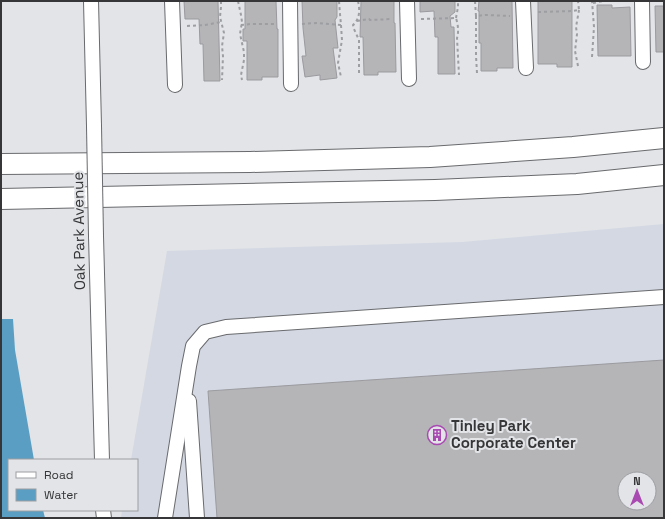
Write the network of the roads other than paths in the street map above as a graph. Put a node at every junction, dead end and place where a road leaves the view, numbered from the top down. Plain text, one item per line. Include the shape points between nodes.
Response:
1 (91, 1) edge
2 (172, 1) edge
3 (290, 1) edge
4 (408, 1) edge
5 (523, 1) edge
6 (642, 1) edge
7 (643, 62) dead end
8 (526, 68) dead end
9 (408, 79) dead end
10 (291, 84) dead end
11 (175, 85) dead end
12 (664, 138) edge
13 (1, 164) edge
14 (664, 175) edge
15 (73, 198) junction
16 (1, 199) edge
17 (1, 206) edge
18 (664, 297) edge
19 (187, 376) junction
20 (102, 459) edge
21 (165, 518) edge
22 (197, 518) edge

1 - 20 street, Oak Park Avenue, bridge
2 - 11 street
3 - 10 street
4 - 9 street
5 - 8 street
6 - 7 street
12 - 13 highway via 430,158
14 - 15 highway via 577,184 435,190
15 - 16 highway
15 - 17 highway
18 - 19 street via 226,327 204,332 193,346
19 - 21 street
19 - 22 street

